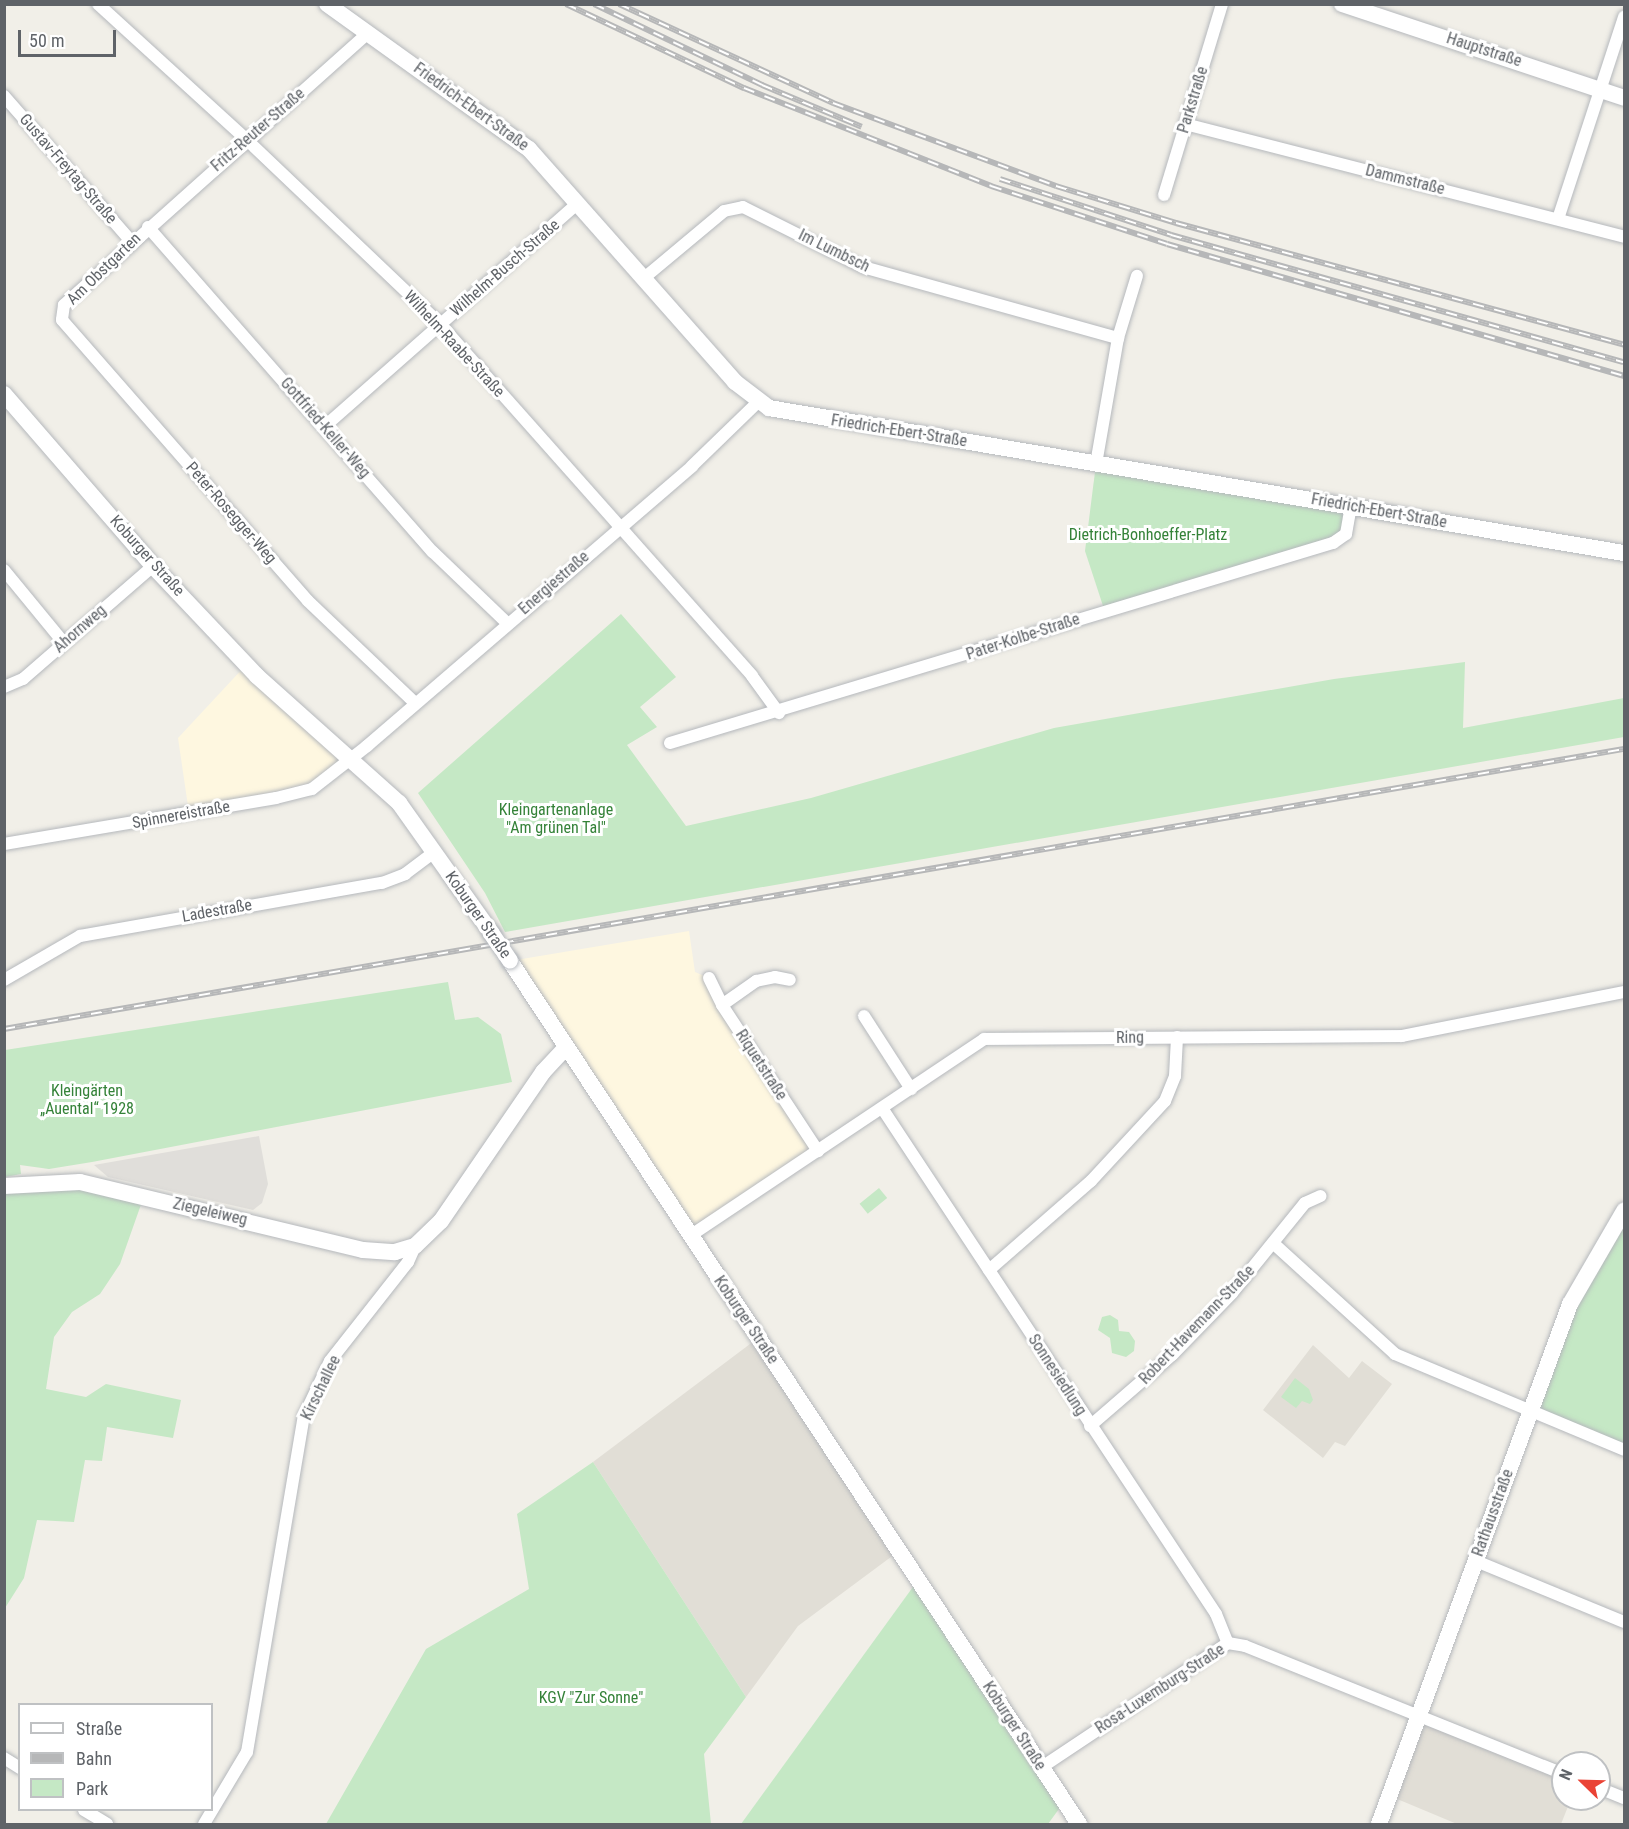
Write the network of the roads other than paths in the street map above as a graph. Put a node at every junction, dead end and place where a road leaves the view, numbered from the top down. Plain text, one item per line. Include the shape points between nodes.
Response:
1 (98, 4) edge
2 (327, 4) edge
3 (1222, 4) edge
4 (1342, 4) edge
5 (1624, 17) edge
6 (368, 33) junction
7 (1602, 90) junction
8 (4, 96) edge
9 (1624, 98) edge
10 (1185, 124) junction
11 (247, 140) junction
12 (1164, 195) dead end
13 (578, 203) junction
14 (1558, 219) junction
15 (148, 227) junction
16 (1624, 237) edge
17 (132, 242) junction
18 (1137, 276) dead end
19 (644, 278) junction
20 (62, 313) joint
21 (440, 324) junction
22 (1118, 338) junction
23 (4, 394) edge
24 (758, 402) junction
25 (324, 427) junction
26 (1096, 464) junction
27 (1352, 507) junction
28 (620, 527) junction
29 (1624, 552) edge
30 (153, 566) junction
31 (4, 570) edge
32 (508, 624) junction
33 (64, 643) junction
34 (4, 687) edge
35 (414, 702) junction
36 (779, 713) junction
37 (670, 744) dead end
38 (348, 762) junction
39 (4, 844) edge
40 (434, 853) junction
41 (709, 978) dead end
42 (4, 980) edge
43 (790, 980) dead end
44 (1624, 992) edge
45 (722, 1005) junction
46 (864, 1016) dead end
47 (1177, 1037) junction
48 (566, 1047) junction
49 (911, 1089) junction
50 (882, 1108) junction
51 (818, 1151) junction
52 (4, 1186) edge
53 (1321, 1196) dead end
54 (1624, 1211) edge
55 (690, 1236) junction
56 (1273, 1243) junction
57 (415, 1246) junction
58 (989, 1270) junction
59 (1530, 1412) junction
60 (1090, 1425) junction
61 (1624, 1450) edge
62 (1476, 1561) junction
63 (1624, 1622) edge
64 (1228, 1643) junction
65 (1419, 1716) junction
66 (4, 1758) edge
67 (18, 1767) edge
68 (1042, 1767) junction
69 (1551, 1769) edge
70 (213, 1809) edge
71 (87, 1811) edge
72 (212, 1811) edge
73 (107, 1824) edge
74 (204, 1824) edge
75 (1079, 1824) edge
76 (1379, 1824) edge

1 - 11 street, Wilhelm-Raabe-Straße
2 - 6 main road, Friedrich-Ebert-Straße
3 - 10 street, Parkstraße
4 - 7 main road, Hauptstraße
5 - 7 street
6 - 11 street, Fritz-Reuter-Straße
6 - 13 main road, Friedrich-Ebert-Straße via 518,139
7 - 9 main road, Hauptstraße
7 - 14 street
8 - 17 street, Gustav-Freytag-Straße
10 - 12 street, Parkstraße
10 - 14 street, Dammstraße
11 - 15 street, Fritz-Reuter-Straße
11 - 21 street, Wilhelm-Raabe-Straße
13 - 19 main road, Friedrich-Ebert-Straße
13 - 21 street, Wilhelm-Busch-Straße
14 - 16 street, Dammstraße
15 - 17 street, Am Obstgarten
15 - 25 street, Gottfried-Keller-Weg
17 - 20 street, Am Obstgarten via 64,305
18 - 22 street
19 - 22 street, Im Lumbsch via 724,211 743,207 863,267
19 - 24 main road, Friedrich-Ebert-Straße via 735,382
20 - 35 street, Peter-Rosegger-Weg via 62,320 308,600
21 - 25 street, Wilhelm-Busch-Straße
21 - 28 street, Wilhelm-Raabe-Straße
22 - 26 street
23 - 30 main road, Koburger Straße
24 - 26 main road, Friedrich-Ebert-Straße via 778,411
24 - 28 street, Energiestraße via 692,466
25 - 32 street, Gottfried-Keller-Weg via 434,552
26 - 27 main road, Friedrich-Ebert-Straße
27 - 29 main road, Friedrich-Ebert-Straße
27 - 36 street, Pater-Kolbe-Straße via 1347,533 1336,542
28 - 32 street, Energiestraße
28 - 36 street, Wilhelm-Raabe-Straße via 752,676
30 - 33 street, Ahornweg
30 - 38 main road, Koburger Straße via 257,676
31 - 33 street
32 - 35 street, Energiestraße
33 - 34 street, Ahornweg via 23,678
35 - 38 street, Energiestraße
36 - 37 street, Pater-Kolbe-Straße
38 - 39 street, Spinnereistraße via 326,780 297,794
38 - 40 main road, Koburger Straße via 372,793 394,814 408,820
40 - 42 street, Ladestraße via 405,874 382,883 80,936
40 - 48 main road, Koburger Straße, bridge
41 - 45 street, Riquetstraße
43 - 45 street via 775,977 756,981
44 - 47 street, Ring via 1402,1036
45 - 51 street, Riquetstraße
46 - 49 street
47 - 49 street, Ring via 984,1039
47 - 58 street via 1175,1076 1165,1101 1091,1181
48 - 55 main road, Koburger Straße
48 - 57 main road, Kirschallee via 543,1072 452,1206
49 - 50 street, Ring
50 - 51 street, Ring
50 - 58 street, Sonnesiedlung
51 - 55 street, Ring
52 - 57 main road, Ziegeleiweg via 80,1182 363,1250 395,1252
53 - 56 street, Robert-Havemann-Straße via 1305,1203
54 - 59 main road, Rathausstraße via 1570,1304
55 - 68 main road, Koburger Straße
56 - 59 street via 1387,1349
56 - 60 street, Robert-Havemann-Straße via 1232,1293 1172,1355
57 - 70 street, Kirschallee via 408,1263 330,1361 304,1416 247,1752
58 - 60 street, Sonnesiedlung
59 - 61 street
59 - 62 main road, Rathausstraße
60 - 64 street, Sonnesiedlung via 1216,1614
62 - 63 street
62 - 65 main road, Rathausstraße
64 - 65 street, Rosa-Luxemburg-Straße via 1245,1646
64 - 68 street, Rosa-Luxemburg-Straße
65 - 69 street, Rosa-Luxemburg-Straße
65 - 76 main road, Rathausstraße
66 - 67 street
68 - 75 main road, Koburger Straße
71 - 73 street
72 - 74 street, Kirschallee

